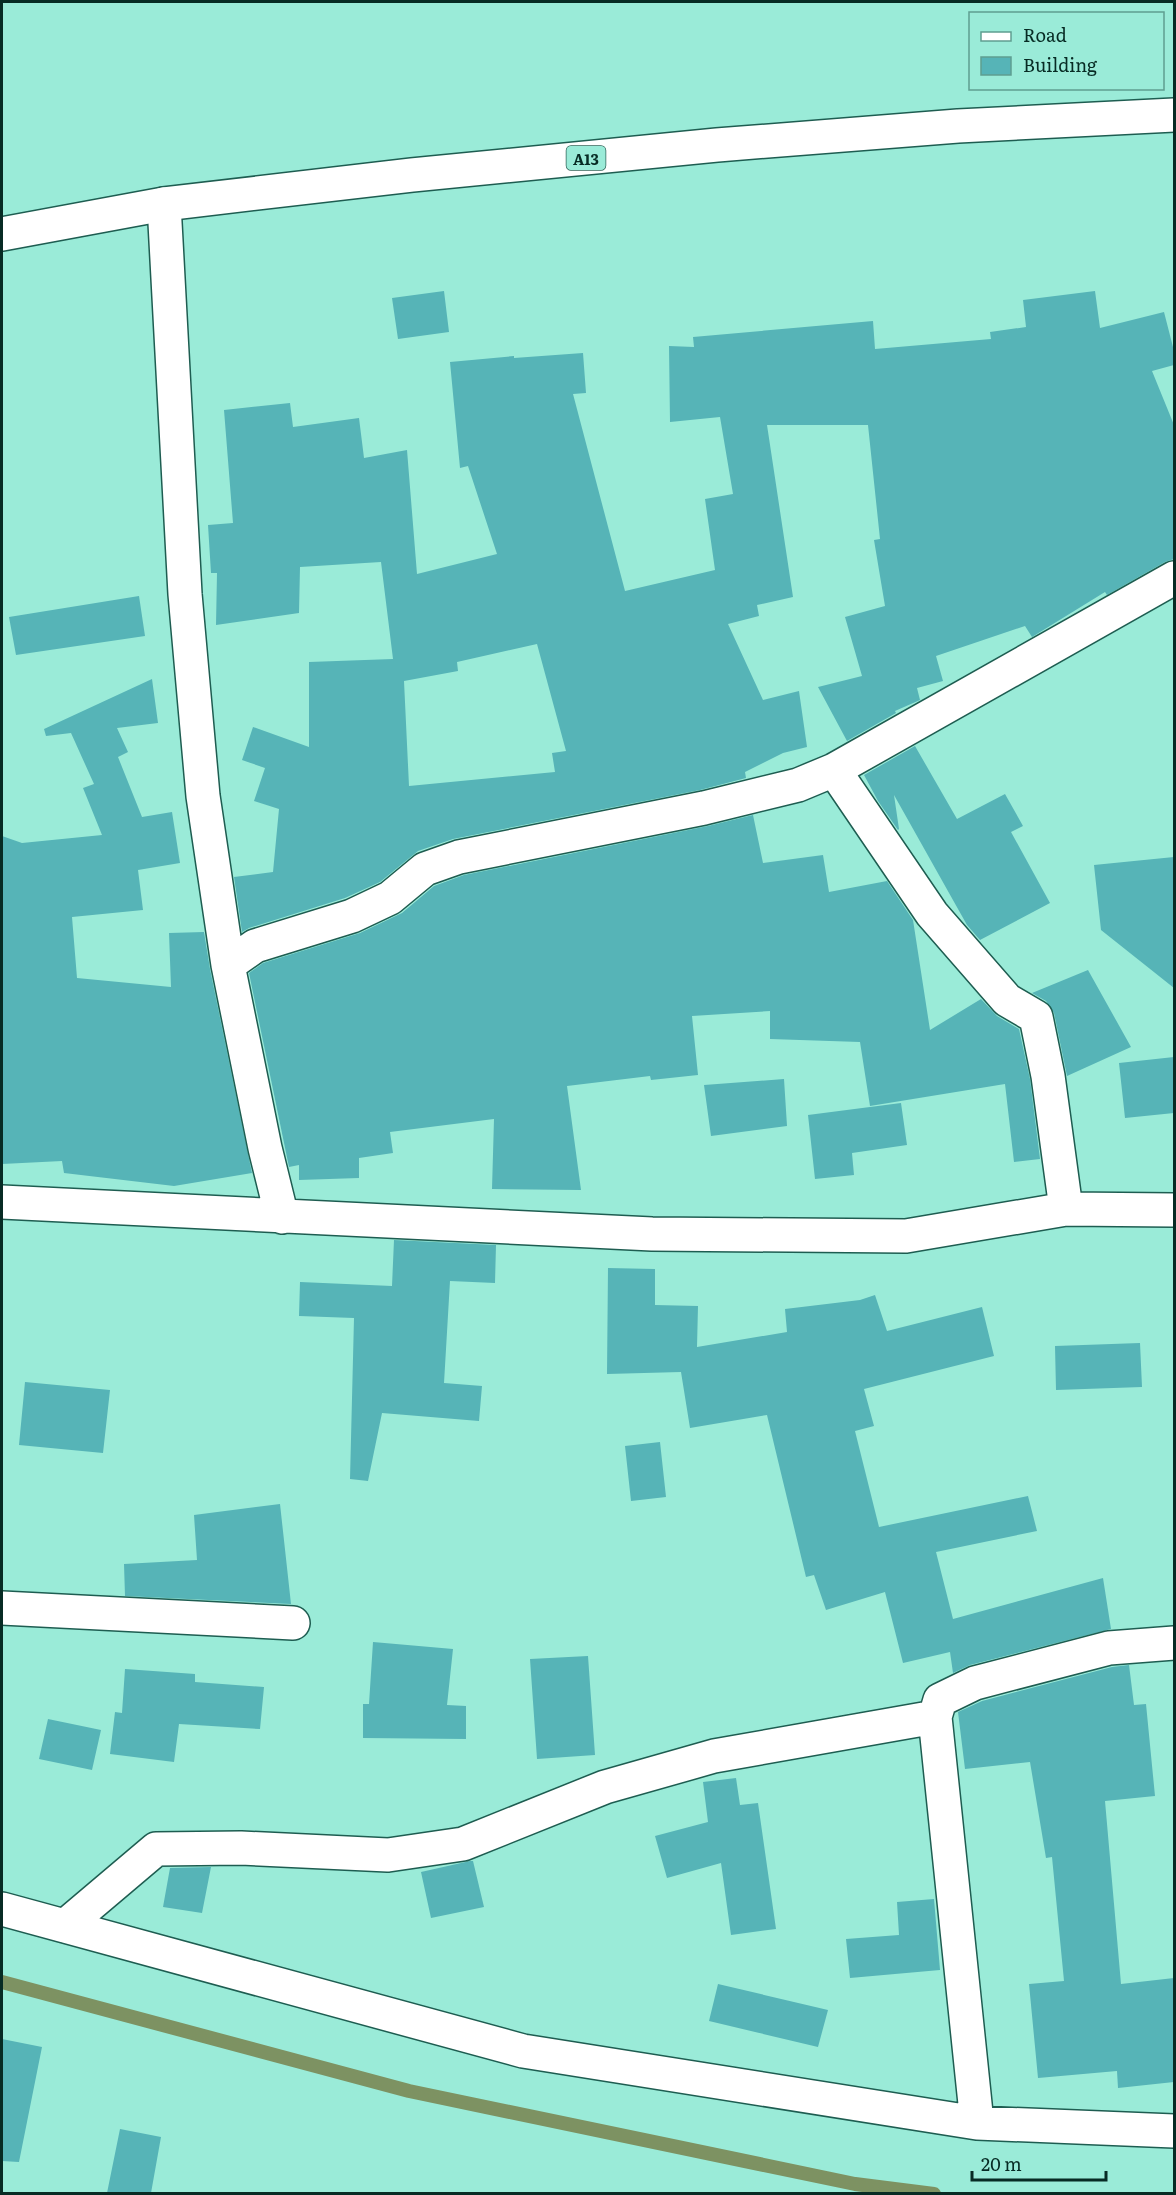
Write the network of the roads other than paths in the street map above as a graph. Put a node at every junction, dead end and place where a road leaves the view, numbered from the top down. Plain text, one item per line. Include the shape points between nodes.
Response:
1 (1174, 115) edge
2 (164, 204) junction
3 (2, 234) edge
4 (1174, 578) edge
5 (834, 770) junction
6 (228, 965) junction
7 (2, 1202) edge
8 (1066, 1209) junction
9 (1174, 1210) edge
10 (282, 1217) junction
11 (2, 1608) edge
12 (293, 1623) dead end
13 (1174, 1643) edge
14 (935, 1717) junction
15 (2, 1909) edge
16 (65, 1926) junction
17 (977, 2123) junction
18 (1174, 2131) edge

1 - 2 main road, A13 via 958,126 717,145
2 - 3 main road, A13
2 - 6 main road via 185,594 203,796
4 - 5 main road
5 - 6 main road via 798,785 704,807 459,857 425,868 390,898 352,916 255,946
5 - 8 main road via 932,914 1007,1000 1036,1017
6 - 10 main road
7 - 10 main road
8 - 9 main road
8 - 10 main road via 906,1236 652,1234
11 - 12 main road
13 - 14 main road via 1109,1648 975,1683 940,1700
14 - 16 main road via 714,1756 605,1787 463,1844 388,1855 241,1848 156,1849
14 - 17 main road
15 - 16 main road
16 - 17 main road via 523,2051
17 - 18 main road

